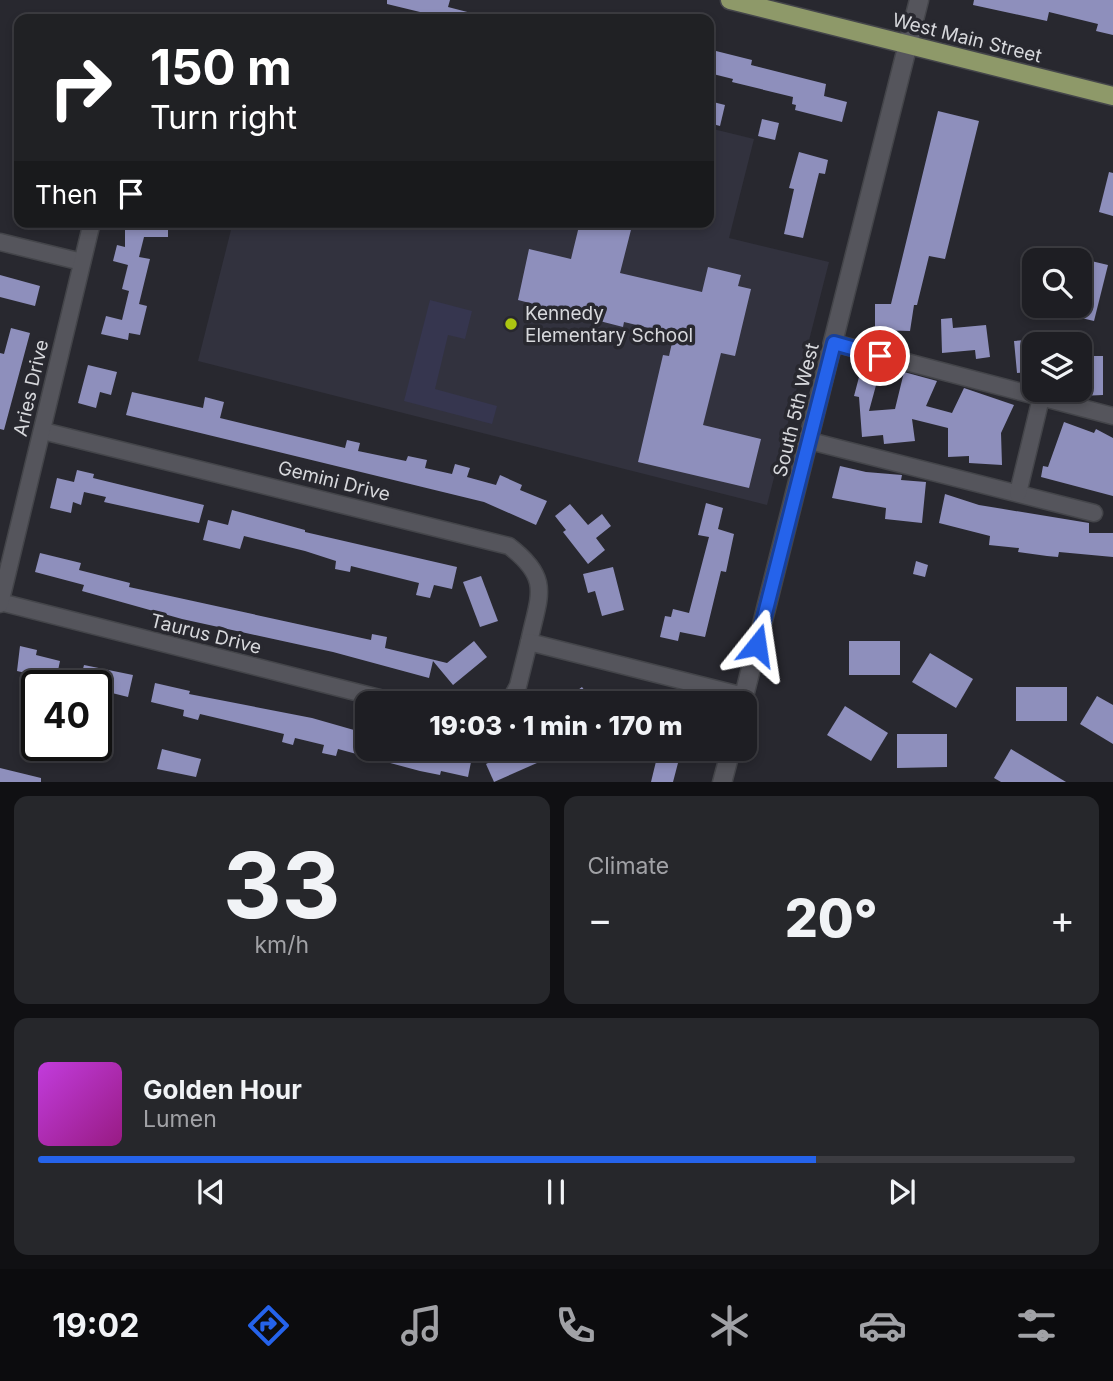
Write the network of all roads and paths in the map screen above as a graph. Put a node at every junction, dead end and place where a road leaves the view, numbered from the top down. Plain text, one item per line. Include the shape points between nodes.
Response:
1 (730, 0) edge
2 (919, 0) edge
3 (908, 45) junction
4 (1113, 96) edge
5 (90, 228) edge
6 (0, 242) edge
7 (82, 262) junction
8 (834, 343) junction
9 (1022, 393) edge
10 (1040, 402) edge
11 (1057, 402) edge
12 (1113, 416) edge
13 (43, 431) junction
14 (810, 441) junction
15 (1018, 492) junction
16 (1094, 513) dead end
17 (0, 603) edge
18 (529, 642) junction
19 (515, 691) edge
20 (710, 691) edge
21 (745, 691) edge
22 (355, 692) edge
23 (728, 761) edge
24 (722, 782) edge

1 - 3 main road, West Main Street
2 - 3 street, South 5th West
3 - 4 main road, West Main Street
3 - 8 street, South 5th West
5 - 7 street, Aries Drive
6 - 7 street
7 - 13 street, Aries Drive
8 - 9 street
8 - 14 street, South 5th West
10 - 15 street
11 - 12 street
13 - 17 street, Aries Drive
13 - 18 street, Gemini Drive via 504,544 533,568 539,579
14 - 15 street
14 - 21 street, South 5th West
15 - 16 street
17 - 22 street, Taurus Drive
18 - 19 street
18 - 20 street
23 - 24 street

